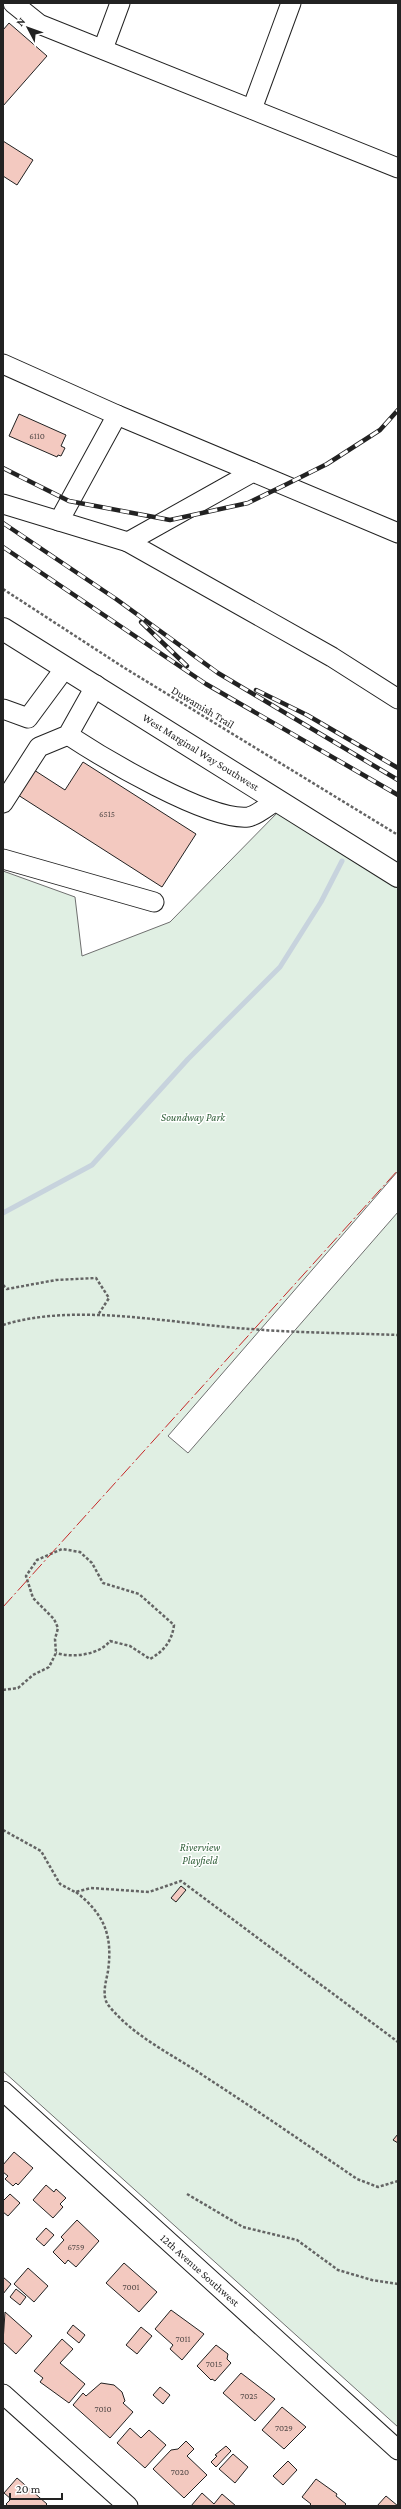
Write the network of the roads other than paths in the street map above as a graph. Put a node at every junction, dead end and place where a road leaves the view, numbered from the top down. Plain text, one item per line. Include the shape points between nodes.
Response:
1 (13, 3) edge
2 (120, 3) edge
3 (291, 3) edge
4 (103, 49) junction
5 (252, 109) junction
6 (398, 168) edge
7 (3, 364) edge
8 (117, 415) junction
9 (253, 472) junction
10 (3, 504) edge
11 (59, 521) junction
12 (398, 533) edge
13 (128, 542) junction
14 (3, 629) edge
15 (65, 668) junction
16 (96, 685) junction
17 (398, 699) edge
18 (3, 709) edge
19 (68, 735) junction
20 (277, 800) junction
21 (3, 803) edge
22 (3, 859) edge
23 (398, 876) edge
24 (154, 902) dead end
25 (3, 2091) edge
26 (3, 2394) edge
27 (398, 2450) edge
28 (128, 2506) edge

1 - 4 street via 39,24
2 - 4 street
3 - 5 street
4 - 5 street
5 - 6 street
7 - 8 street
8 - 9 street
8 - 11 street
9 - 12 street
9 - 13 street
10 - 11 street
11 - 13 street
13 - 17 street via 332,657
14 - 15 main road, West Marginal Way Southwest
15 - 16 main road, West Marginal Way Southwest
15 - 18 street via 28,718
16 - 19 street
16 - 20 main road, West Marginal Way Southwest
19 - 20 street via 182,798 223,814 249,817
19 - 21 street via 39,747
20 - 23 main road, West Marginal Way Southwest
22 - 24 street
25 - 27 street, 12th Avenue Southwest
26 - 28 street

